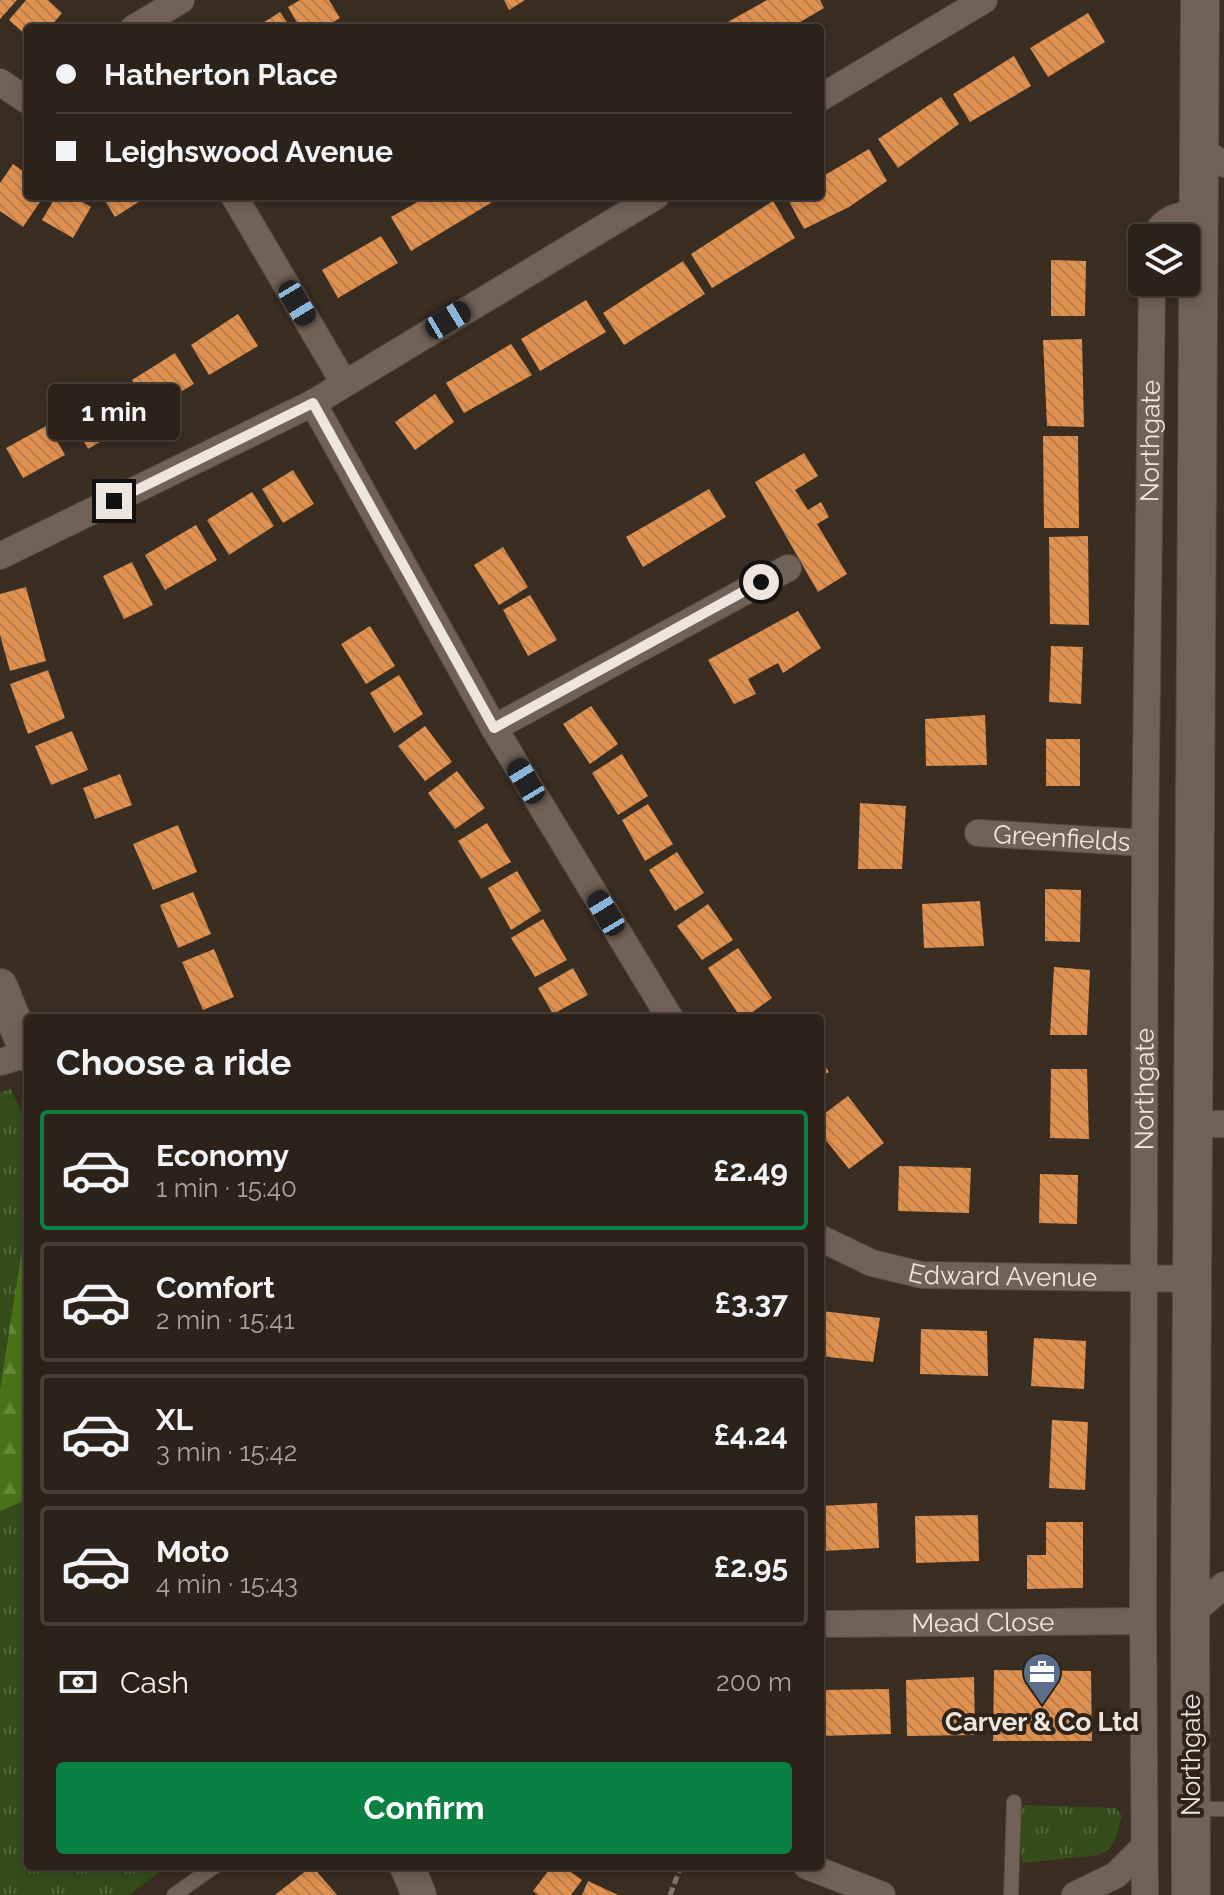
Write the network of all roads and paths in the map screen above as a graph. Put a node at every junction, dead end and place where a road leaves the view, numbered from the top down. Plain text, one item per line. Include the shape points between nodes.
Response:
1 (181, 0) edge
2 (984, 0) edge
3 (1200, 0) edge
4 (141, 24) edge
5 (0, 82) edge
6 (824, 96) edge
7 (24, 98) edge
8 (1212, 157) edge
9 (236, 200) edge
10 (649, 200) edge
11 (1199, 213) junction
12 (1163, 224) edge
13 (1152, 296) edge
14 (344, 383) junction
15 (313, 403) junction
16 (0, 556) edge
17 (788, 568) dead end
18 (494, 728) junction
19 (978, 833) dead end
20 (1145, 843) junction
21 (0, 986) edge
22 (668, 1014) edge
23 (24, 1044) edge
24 (24, 1055) edge
25 (0, 1062) edge
26 (1209, 1124) edge
27 (824, 1240) edge
28 (1145, 1278) junction
29 (1194, 1279) junction
30 (1224, 1585) edge
31 (1190, 1615) junction
32 (1143, 1621) junction
33 (824, 1624) edge
34 (1014, 1802) dead end
35 (1208, 1809) edge
36 (1144, 1847) junction
37 (209, 1870) edge
38 (679, 1870) edge
39 (817, 1870) edge
40 (1085, 1891) edge
41 (174, 1895) edge
42 (670, 1895) edge
43 (882, 1895) edge
44 (1011, 1895) edge
45 (1134, 1895) edge
46 (1145, 1895) edge
47 (1191, 1895) edge

1 - 4 street
2 - 6 street
3 - 8 main road, Northgate
5 - 7 street
8 - 11 main road, Northgate
9 - 14 street
10 - 14 street
11 - 12 street
11 - 26 main road, Northgate
13 - 20 street, Northgate
14 - 15 street
15 - 16 street
15 - 18 street
17 - 18 street
18 - 22 street
19 - 20 street, Greenfields
20 - 28 street, Northgate
21 - 23 street
24 - 25 street
26 - 29 main road, Northgate
27 - 28 street, Edward Avenue via 872,1263 922,1275
28 - 29 street, Edward Avenue
28 - 32 street, Northgate
29 - 31 main road, Northgate
30 - 31 street
31 - 35 main road, Northgate
32 - 33 street, Mead Close
32 - 36 street, Northgate
34 - 44 lane
35 - 47 main road, Northgate
36 - 40 street via 1116,1875
36 - 46 street, Northgate
37 - 41 lane
38 - 42 path
39 - 43 street
40 - 45 street via 1123,1890

